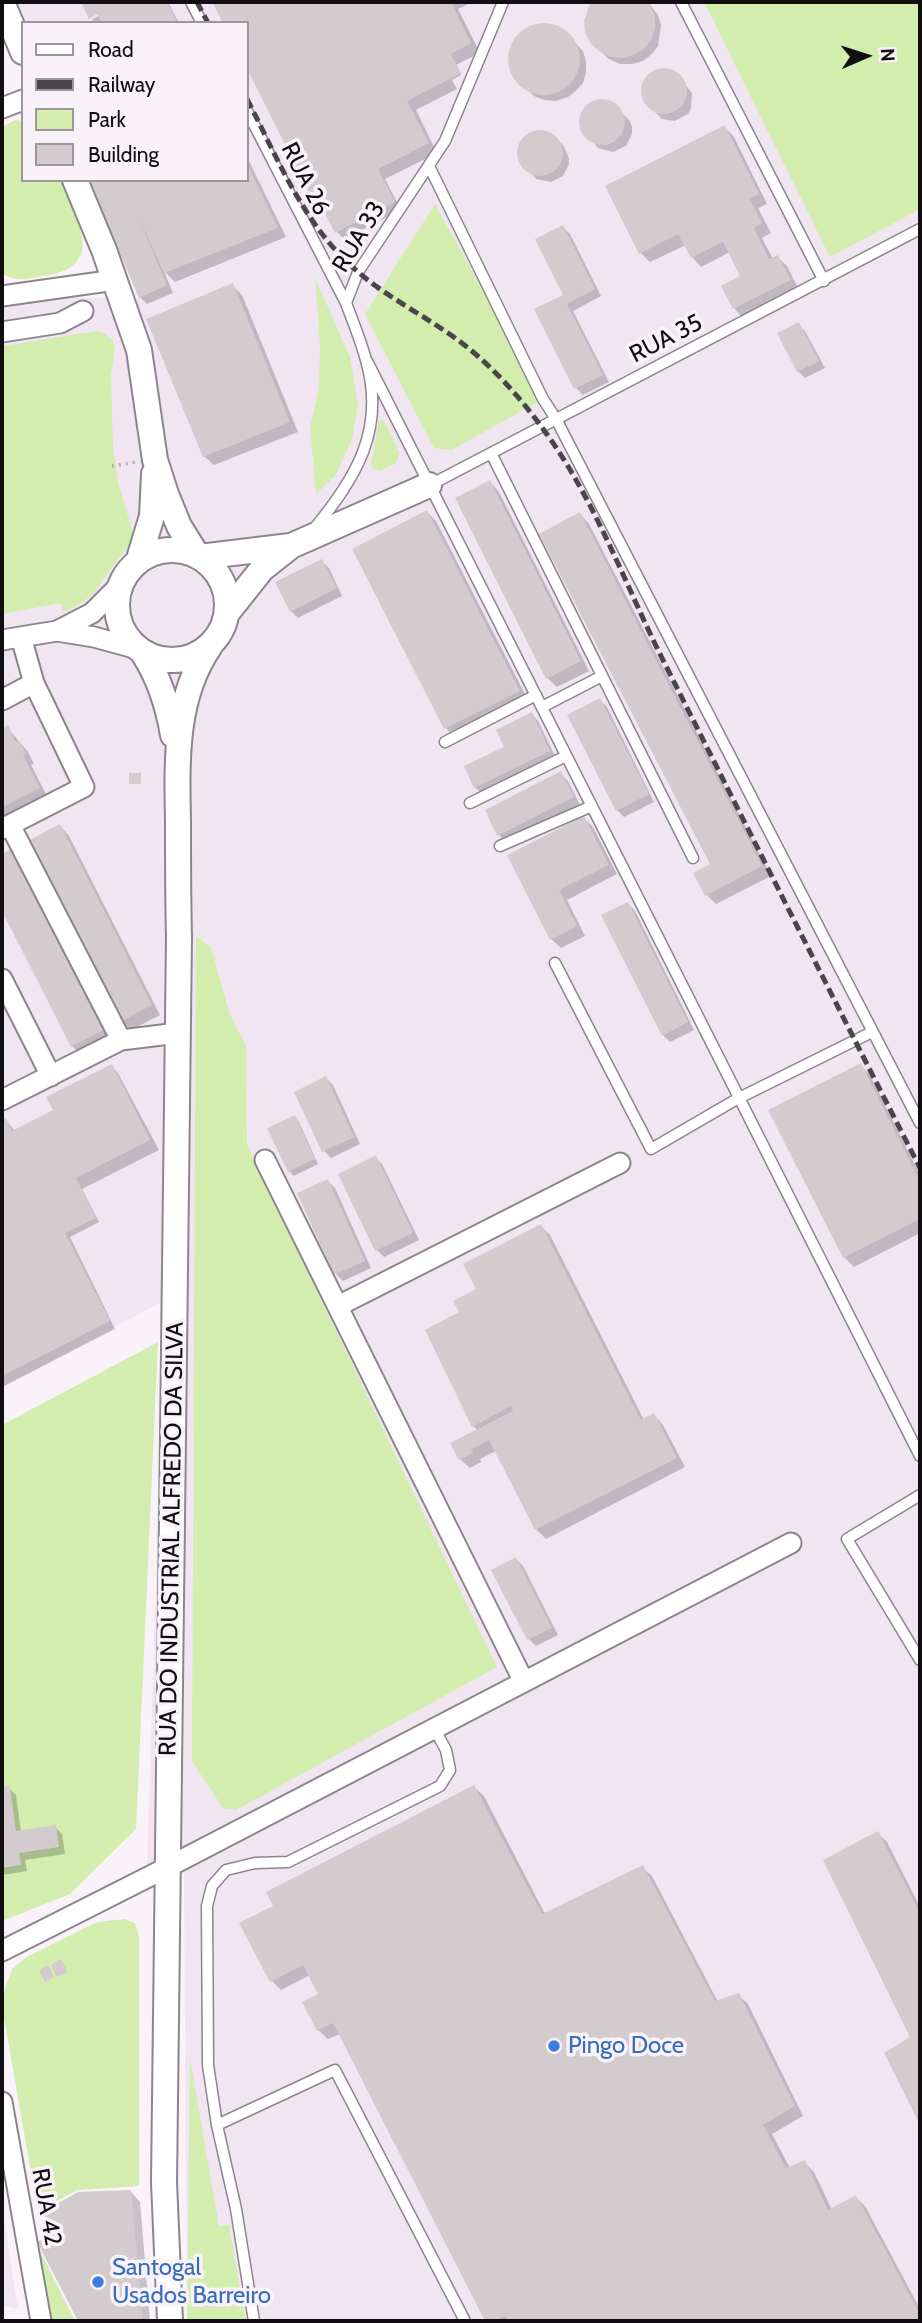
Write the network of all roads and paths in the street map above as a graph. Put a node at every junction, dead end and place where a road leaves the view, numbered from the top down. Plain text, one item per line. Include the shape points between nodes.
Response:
1 (2, 2) edge
2 (191, 2) edge
3 (503, 2) edge
4 (681, 2) edge
5 (201, 21) edge
6 (21, 47) edge
7 (21, 101) edge
8 (2, 108) edge
9 (248, 113) edge
10 (429, 166) junction
11 (76, 182) edge
12 (920, 229) edge
13 (115, 280) junction
14 (824, 281) junction
15 (2, 296) edge
16 (346, 303) junction
17 (83, 311) dead end
18 (2, 332) edge
19 (367, 361) junction
20 (556, 419) junction
21 (491, 453) junction
22 (155, 460) junction
23 (429, 485) junction
24 (299, 542) junction
25 (198, 556) junction
26 (138, 562) junction
27 (122, 583) junction
28 (227, 612) junction
29 (57, 631) junction
30 (12, 638) edge
31 (210, 646) junction
32 (141, 651) junction
33 (602, 676) junction
34 (34, 683) junction
35 (536, 695) junction
36 (2, 700) edge
37 (542, 707) junction
38 (445, 741) dead end
39 (566, 756) junction
40 (177, 757) junction
41 (470, 803) dead end
42 (592, 806) junction
43 (6, 827) edge
44 (500, 846) dead end
45 (693, 858) dead end
46 (555, 963) dead end
47 (2, 979) edge
48 (873, 1032) junction
49 (178, 1033) junction
50 (121, 1040) junction
51 (51, 1076) junction
52 (4, 1092) edge
53 (737, 1099) junction
54 (920, 1123) edge
55 (265, 1160) dead end
56 (620, 1163) dead end
57 (338, 1306) junction
58 (920, 1456) edge
59 (920, 1495) edge
60 (791, 1543) dead end
61 (920, 1660) edge
62 (524, 1682) junction
63 (434, 1728) junction
64 (168, 1867) junction
65 (2, 1951) edge
66 (2, 2102) edge
67 (217, 2125) junction
68 (41, 2321) edge
69 (170, 2321) edge
70 (254, 2321) edge
71 (465, 2321) edge

1 - 6 street
2 - 5 lane
3 - 10 lane, RUA 33 via 445,141
4 - 14 lane
7 - 8 street
9 - 16 lane, RUA 26
10 - 16 lane, RUA 33 via 358,272
10 - 20 lane
11 - 13 street
12 - 14 lane, RUA 35
13 - 15 street
13 - 22 street via 139,350
14 - 20 lane, RUA 35
16 - 19 lane, RUA 33
17 - 18 street via 60,323
19 - 23 lane
19 - 24 lane, RUA 33 via 371,414 360,462 338,500
20 - 21 lane, RUA 35
20 - 48 lane
21 - 23 lane, RUA 35
21 - 33 lane
22 - 25 street via 178,526
22 - 26 street via 152,516
23 - 24 street
23 - 35 lane
24 - 25 street
24 - 28 street via 256,575
25 - 26 street via 167,550
25 - 28 street via 222,580
26 - 27 street
27 - 29 street via 92,613
27 - 32 street via 117,613 121,629
28 - 31 street
29 - 30 street
29 - 32 street
30 - 34 street
31 - 32 street via 194,657 175,661
31 - 40 street, RUA DO INDUSTRIAL ALFREDO DA SILVA via 184,704
32 - 40 street, RUA DO INDUSTRIAL ALFREDO DA SILVA via 163,691
33 - 37 lane
33 - 45 lane
34 - 36 street
34 - 43 street via 84,787
35 - 37 lane
35 - 38 lane
37 - 39 lane
39 - 41 lane
39 - 42 lane
40 - 49 street, RUA DO INDUSTRIAL ALFREDO DA SILVA
42 - 44 lane
42 - 53 lane
43 - 50 street
46 - 53 lane via 651,1149
47 - 51 street
48 - 53 lane
48 - 54 lane
49 - 50 street
49 - 64 street, RUA DO INDUSTRIAL ALFREDO DA SILVA
50 - 51 street
51 - 52 street
53 - 58 lane
55 - 57 street
56 - 57 street
57 - 62 street
59 - 61 lane via 847,1539
60 - 62 street
62 - 63 street
63 - 64 street
63 - 67 lane via 450,1770 440,1786 288,1862 226,1870 212,1886 206,1906 208,2065
64 - 65 street
64 - 69 street, RUA DO INDUSTRIAL ALFREDO DA SILVA via 164,2182
66 - 68 street, RUA 42
67 - 70 lane
67 - 71 lane via 335,2070

